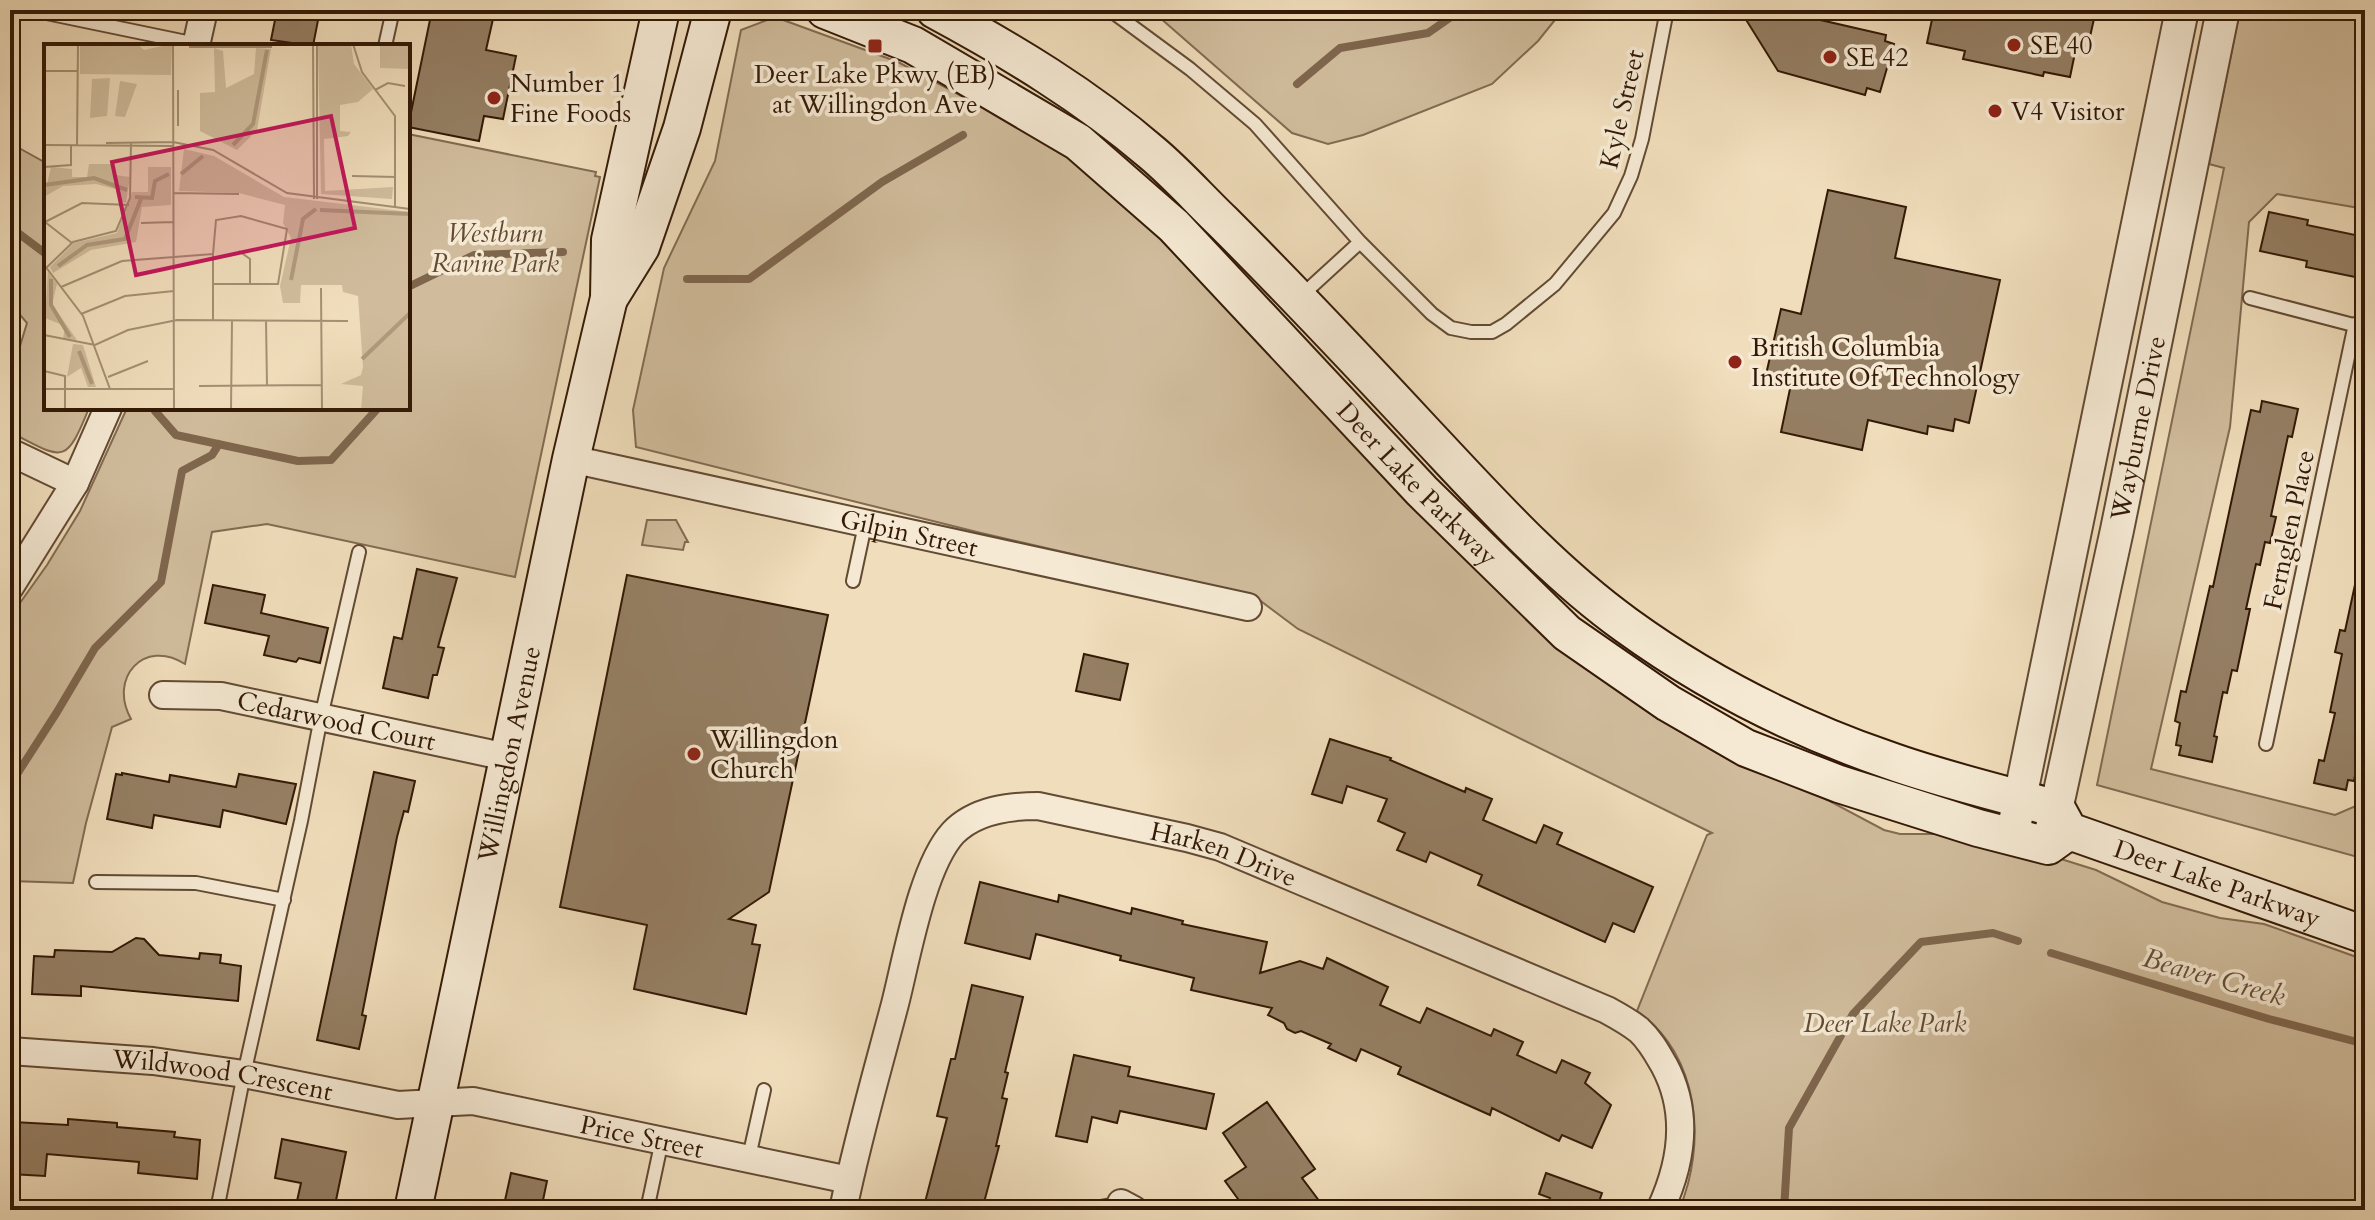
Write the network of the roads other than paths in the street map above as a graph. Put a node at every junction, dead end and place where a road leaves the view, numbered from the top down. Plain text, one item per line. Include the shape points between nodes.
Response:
1 (32, 10) edge
2 (204, 10) edge
3 (393, 10) edge
4 (661, 10) edge
5 (713, 10) edge
6 (825, 10) edge
7 (935, 10) edge
8 (1110, 10) edge
9 (1667, 10) edge
10 (2182, 10) edge
11 (2223, 10) edge
12 (191, 44) edge
13 (196, 44) edge
14 (385, 44) edge
15 (1360, 242) junction
16 (1299, 297) junction
17 (609, 298) junction
18 (2250, 298) dead end
19 (2360, 326) edge
20 (107, 410) edge
21 (10, 452) edge
22 (571, 459) junction
23 (75, 483) junction
24 (865, 525) junction
25 (359, 552) dead end
26 (853, 581) dead end
27 (10, 587) edge
28 (1248, 607) dead end
29 (163, 695) dead end
30 (321, 717) junction
31 (2266, 744) dead end
32 (507, 757) junction
33 (2020, 799) junction
34 (2058, 829) junction
35 (2012, 837) junction
36 (96, 882) dead end
37 (284, 900) junction
38 (2365, 935) edge
39 (10, 1051) edge
40 (244, 1074) junction
41 (764, 1090) dead end
42 (435, 1102) junction
43 (662, 1140) junction
44 (749, 1157) junction
45 (849, 1180) junction
46 (1128, 1206) edge
47 (217, 1210) edge
48 (413, 1210) edge
49 (647, 1210) edge
50 (843, 1210) edge
51 (1085, 1210) edge
52 (1660, 1210) edge

1 - 12 lane
2 - 13 street
3 - 14 lane
4 - 17 main road, Willingdon Avenue via 610,240
5 - 17 main road, Willingdon Avenue via 682,128 641,247
6 - 35 main road, Deer Lake Parkway via 913,45 1078,142 1174,226 1422,491 1567,633 1668,703 1746,748 1839,784
7 - 16 main road, Deer Lake Parkway via 1075,94 1154,154
8 - 15 lane, Kyle Street via 1255,124
9 - 15 lane, Kyle Street via 1642,139 1614,213 1555,284 1506,324 1492,332 1451,328
10 - 33 street, Wayburne Drive
11 - 34 street, Wayburne Drive
15 - 16 lane
16 - 33 main road, Deer Lake Parkway via 1506,521 1625,625 1687,667 1820,735
17 - 22 main road, Willingdon Avenue
18 - 19 lane
19 - 31 lane, Fernglen Place
20 - 23 street
21 - 23 street
22 - 24 street, Gilpin Street
22 - 32 main road, Willingdon Avenue
23 - 27 street
24 - 26 lane
24 - 28 street, Gilpin Street
25 - 30 lane
29 - 30 street, Cedarwood Court via 221,696
30 - 32 street, Cedarwood Court
30 - 37 lane
32 - 42 main road, Willingdon Avenue
33 - 34 main road, Deer Lake Parkway
33 - 35 street, Wayburne Drive
34 - 35 main road, Deer Lake Parkway
34 - 38 main road, Deer Lake Parkway
36 - 37 lane via 196,883
37 - 40 lane
39 - 40 street, Wildwood Crescent via 153,1061
40 - 42 street, Wildwood Crescent via 398,1105
40 - 47 lane
41 - 44 lane
42 - 43 street, Price Street via 473,1101
42 - 48 main road, Willingdon Avenue
43 - 44 street, Price Street
43 - 49 lane
44 - 45 street, Price Street
45 - 50 street, Harken Drive
45 - 52 street, Harken Drive via 936,855 956,830 984,813 1038,806 1231,851 1626,1021 1651,1043 1671,1077 1679,1108 1679,1157
46 - 51 lane

